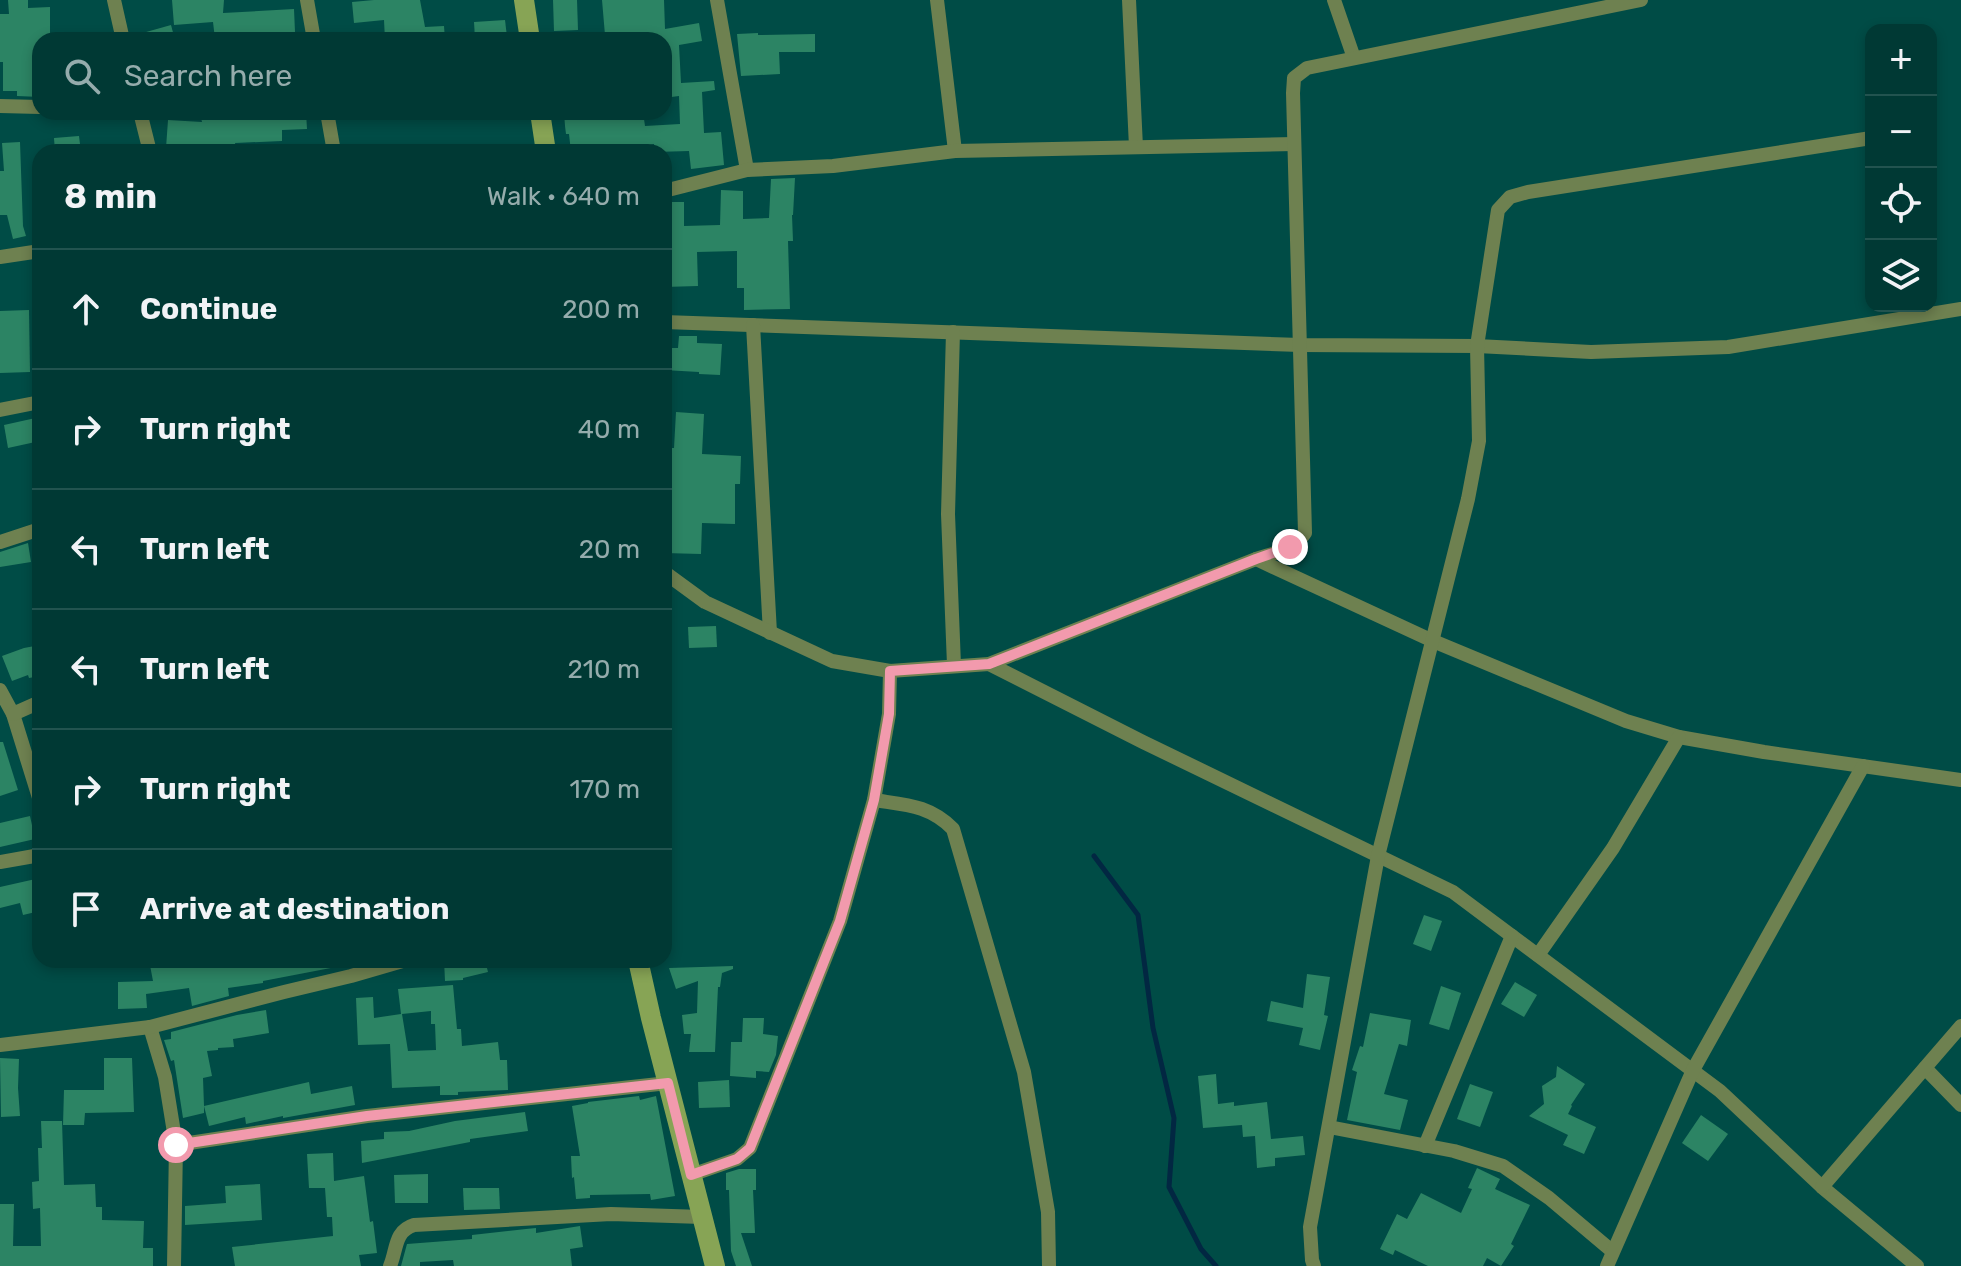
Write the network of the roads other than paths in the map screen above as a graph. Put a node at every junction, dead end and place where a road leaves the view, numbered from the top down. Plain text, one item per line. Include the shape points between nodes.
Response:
1 (114, 0) edge
2 (307, 0) edge
3 (524, 0) edge
4 (717, 0) edge
5 (937, 0) edge
6 (1129, 0) edge
7 (1334, 0) edge
8 (1641, 0) edge
9 (121, 32) edge
10 (313, 32) edge
11 (529, 32) edge
12 (1354, 58) junction
13 (0, 106) edge
14 (32, 107) edge
15 (142, 120) edge
16 (328, 120) edge
17 (541, 120) edge
18 (1865, 139) edge
19 (148, 144) edge
20 (333, 144) edge
21 (545, 144) edge
22 (1294, 144) junction
23 (1136, 147) junction
24 (955, 151) junction
25 (747, 170) junction
26 (672, 189) edge
27 (32, 252) edge
28 (0, 257) edge
29 (1961, 309) edge
30 (672, 322) edge
31 (753, 325) junction
32 (953, 332) junction
33 (1300, 345) junction
34 (1477, 346) junction
35 (32, 404) edge
36 (0, 410) edge
37 (32, 532) edge
38 (0, 542) edge
39 (1256, 559) junction
40 (672, 578) edge
41 (770, 633) junction
42 (1433, 641) junction
43 (989, 664) junction
44 (954, 665) junction
45 (890, 671) junction
46 (0, 690) edge
47 (32, 706) edge
48 (13, 714) junction
49 (1679, 737) junction
50 (1863, 766) junction
51 (32, 775) edge
52 (1961, 780) edge
53 (874, 800) junction
54 (32, 856) edge
55 (1378, 856) junction
56 (0, 862) edge
57 (1512, 936) junction
58 (1538, 955) junction
59 (378, 968) edge
60 (640, 968) edge
61 (1961, 1026) edge
62 (150, 1027) junction
63 (0, 1045) edge
64 (1925, 1068) junction
65 (1693, 1070) junction
66 (668, 1083) junction
67 (1961, 1105) edge
68 (1329, 1127) junction
69 (176, 1145) junction
70 (1425, 1146) junction
71 (691, 1175) junction
72 (1822, 1187) junction
73 (702, 1217) junction
74 (1609, 1259) edge
75 (174, 1266) edge
76 (390, 1266) edge
77 (715, 1266) edge
78 (1049, 1266) edge
79 (1314, 1266) edge
80 (1917, 1266) edge

1 - 9 street
2 - 10 street
3 - 11 street
4 - 25 street
5 - 24 street
6 - 23 street
7 - 12 street
8 - 12 street
12 - 22 street via 1307,68 1294,78
13 - 14 street
15 - 19 street
16 - 20 street
17 - 21 street
18 - 34 street via 1510,197 1498,210
22 - 23 street
22 - 33 street
23 - 24 street
24 - 25 street
25 - 26 street
27 - 28 street
29 - 34 street via 1728,347 1591,352
30 - 31 street
31 - 32 street
31 - 41 street
32 - 33 street
32 - 44 street via 948,514
33 - 34 street
33 - 39 street via 1305,533 1290,547
34 - 42 street via 1479,441
35 - 36 street
37 - 38 street
39 - 42 street
39 - 43 street
40 - 41 street via 705,602
41 - 45 street via 832,661
42 - 49 street via 1626,721
42 - 55 street
43 - 44 street
43 - 55 street
44 - 45 street
45 - 53 street via 889,714
46 - 48 street
47 - 48 street
48 - 51 street
49 - 50 street
49 - 58 street via 1613,848
50 - 52 street
50 - 65 street
53 - 71 street via 840,921 750,1148 737,1159
53 - 78 street via 917,807 940,816 953,829 1024,1072 1048,1212
54 - 56 street
55 - 57 street via 1453,892
55 - 68 street
57 - 58 street
57 - 70 street
58 - 65 street
59 - 62 street
60 - 66 street
61 - 64 street
62 - 63 street
62 - 69 street
64 - 67 street
64 - 72 street
65 - 72 street
65 - 74 street
66 - 69 street via 367,1116
66 - 71 street
68 - 70 street
68 - 79 street via 1310,1227
69 - 75 street
70 - 74 street via 1503,1166 1549,1198
71 - 73 street
72 - 80 street
73 - 76 street via 611,1214 414,1225 398,1236
73 - 77 street

